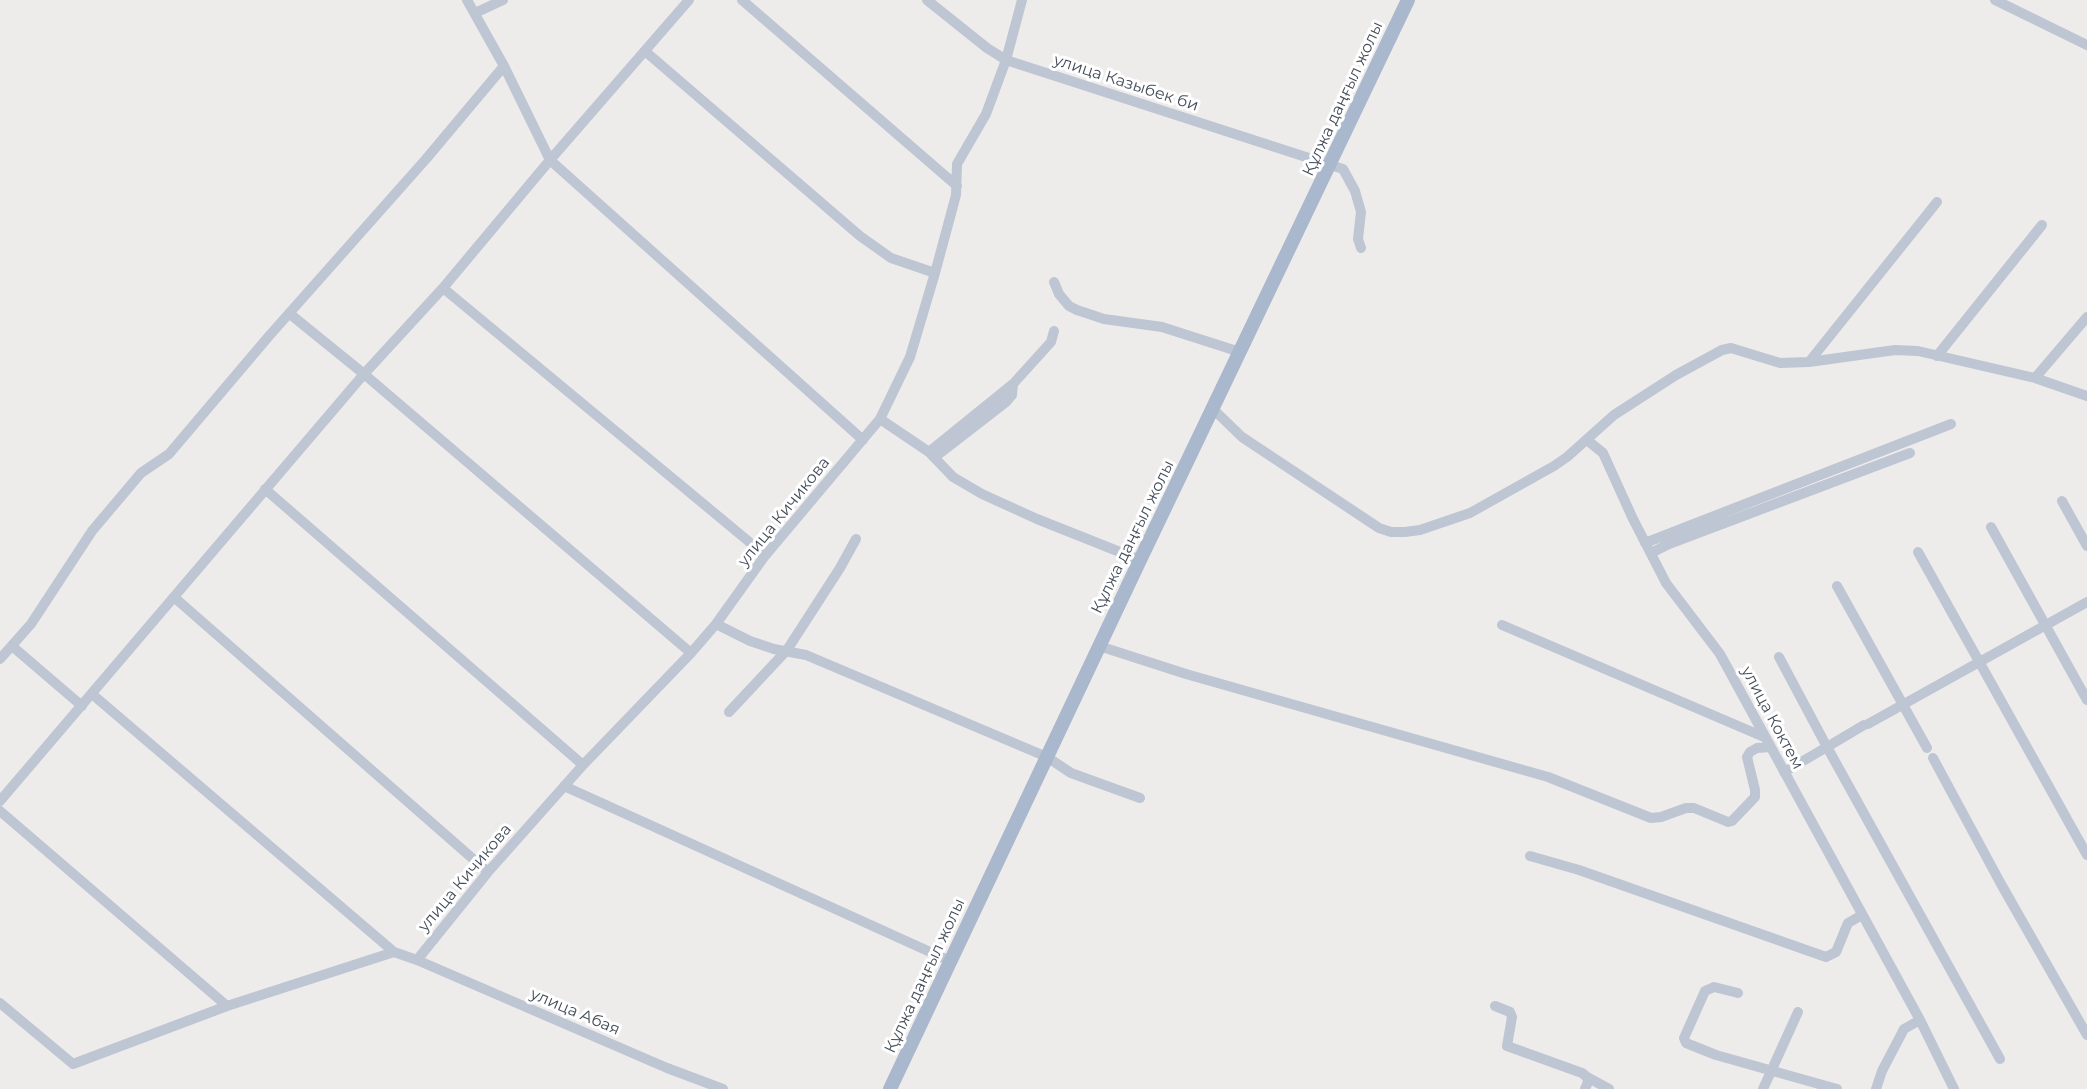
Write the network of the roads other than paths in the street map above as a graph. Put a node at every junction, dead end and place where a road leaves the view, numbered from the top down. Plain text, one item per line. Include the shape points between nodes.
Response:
1 (467, 0) edge
2 (502, 0) edge
3 (689, 0) edge
4 (742, 0) edge
5 (927, 0) edge
6 (1022, 0) edge
7 (1408, 0) edge
8 (1995, 0) edge
9 (475, 13) junction
10 (2087, 45) edge
11 (646, 52) junction
12 (1006, 60) junction
13 (504, 66) junction
14 (550, 160) junction
15 (1331, 164) junction
16 (957, 186) junction
17 (1937, 202) dead end
18 (2043, 225) dead end
19 (1361, 248) dead end
20 (935, 273) junction
21 (1054, 282) dead end
22 (443, 288) junction
23 (290, 314) junction
24 (2087, 317) edge
25 (1054, 331) dead end
26 (1240, 352) junction
27 (1937, 356) junction
28 (1809, 362) junction
29 (364, 374) junction
30 (2035, 378) junction
31 (2087, 396) edge
32 (1213, 409) junction
33 (880, 419) junction
34 (1951, 424) dead end
35 (863, 440) junction
36 (1587, 440) junction
37 (1910, 453) dead end
38 (932, 454) junction
39 (265, 489) junction
40 (2062, 501) dead end
41 (1991, 527) dead end
42 (856, 539) dead end
43 (2087, 546) edge
44 (1648, 548) junction
45 (1918, 552) dead end
46 (764, 557) junction
47 (1140, 561) junction
48 (1837, 586) dead end
49 (174, 598) junction
50 (2087, 602) edge
51 (716, 624) junction
52 (1502, 625) dead end
53 (2046, 626) junction
54 (12, 645) junction
55 (1099, 646) junction
56 (787, 650) junction
57 (692, 653) junction
58 (1779, 657) dead end
59 (0, 659) edge
60 (1980, 663) junction
61 (92, 694) junction
62 (2087, 700) edge
63 (1903, 703) junction
64 (82, 705) junction
65 (729, 712) dead end
66 (1767, 742) junction
67 (1827, 747) junction
68 (1927, 748) dead end
69 (1047, 757) junction
70 (1934, 758) dead end
71 (583, 765) junction
72 (1784, 772) junction
73 (564, 786) junction
74 (1140, 798) dead end
75 (0, 801) edge
76 (0, 811) edge
77 (2087, 855) edge
78 (1530, 856) dead end
79 (488, 872) junction
80 (1862, 915) junction
81 (394, 952) junction
82 (417, 960) junction
83 (950, 961) junction
84 (1738, 993) dead end
85 (0, 1003) edge
86 (227, 1006) junction
87 (1495, 1006) dead end
88 (1797, 1012) dead end
89 (1920, 1020) junction
90 (2087, 1035) edge
91 (2000, 1059) dead end
92 (1772, 1072) junction
93 (1587, 1077) junction
94 (723, 1089) edge
95 (890, 1089) edge
96 (1585, 1089) edge
97 (1610, 1089) edge
98 (1763, 1089) edge
99 (1837, 1089) edge
100 (1876, 1089) edge
101 (1954, 1089) edge

1 - 9 street
2 - 9 street
3 - 11 street
4 - 16 street
5 - 12 street, улица Казыбек би
6 - 12 street, улица Кичикова
7 - 15 main road, Құлжа даңғыл жолы
8 - 10 street
9 - 13 street
11 - 14 street
11 - 20 street via 860,236 891,258
12 - 15 street, улица Казыбек би
12 - 16 street, улица Кичикова via 986,114 957,164
13 - 14 street
13 - 23 street
14 - 22 street
14 - 35 street
15 - 19 street via 1343,169 1355,191 1361,212
15 - 26 main road, Құлжа даңғыл жолы
16 - 20 street, улица Кичикова
17 - 28 street
18 - 27 street
20 - 33 street, улица Кичикова via 910,357
21 - 26 street via 1059,294 1077,310 1179,332
22 - 29 street
22 - 46 street
23 - 29 street
23 - 54 street via 170,454 141,472 92,531
24 - 30 street
25 - 38 street via 1051,342 1013,384
26 - 32 main road, Құлжа даңғыл жолы
27 - 28 street via 1895,350
27 - 30 street
28 - 36 street via 1780,363 1731,348 1722,350 1614,414
29 - 39 street
29 - 57 street
30 - 31 street
32 - 36 street via 1242,437 1391,532 1420,530 1470,513 1554,466
32 - 47 main road, Құлжа даңғыл жолы
33 - 35 street, улица Кичикова
33 - 38 street
34 - 44 street
35 - 46 street, улица Кичикова
36 - 44 street, улица Коктем via 1603,453
37 - 44 street via 1669,544
38 - 47 street via 953,477 982,494
39 - 49 street
39 - 71 street
40 - 43 street
41 - 53 street
42 - 56 street
44 - 66 street, улица Коктем via 1666,583 1720,654
45 - 60 street
46 - 51 street, улица Кичикова
47 - 55 main road, Құлжа даңғыл жолы
48 - 63 street
49 - 61 street
49 - 79 street
50 - 53 street
51 - 56 street via 750,641
51 - 57 street, улица Кичикова
52 - 66 street
53 - 60 street
53 - 62 street
54 - 59 street
54 - 64 street
55 - 66 street via 1548,777 1651,818 1695,808 1732,821 1755,797 1747,757
55 - 69 main road, Құлжа даңғыл жолы
56 - 65 street
56 - 69 street
57 - 71 street, улица Кичикова
58 - 67 street
60 - 63 street
60 - 77 street
61 - 64 street
61 - 81 street
63 - 67 street
63 - 68 street
64 - 75 street
66 - 72 street, улица Коктем
67 - 72 street
67 - 91 street
69 - 74 street via 1071,773
69 - 83 main road, Құлжа даңғыл жолы
70 - 90 street
71 - 73 street, улица Кичикова
72 - 80 street, улица Коктем
73 - 79 street, улица Кичикова
73 - 83 street
76 - 86 street
78 - 80 street via 1826,957 1836,952 1848,923
79 - 82 street, улица Кичикова
80 - 89 street, улица Коктем
81 - 82 street, улица Абая
81 - 86 street
82 - 94 street, улица Абая
83 - 95 main road, Құлжа даңғыл жолы
84 - 92 street via 1714,987 1705,991 1684,1040 1716,1055
85 - 86 street via 73,1064
87 - 93 street via 1510,1012 1512,1017 1507,1046
88 - 92 street
89 - 100 street via 1904,1029
89 - 101 street, улица Коктем
92 - 98 street
92 - 99 street
93 - 96 street
93 - 97 street

